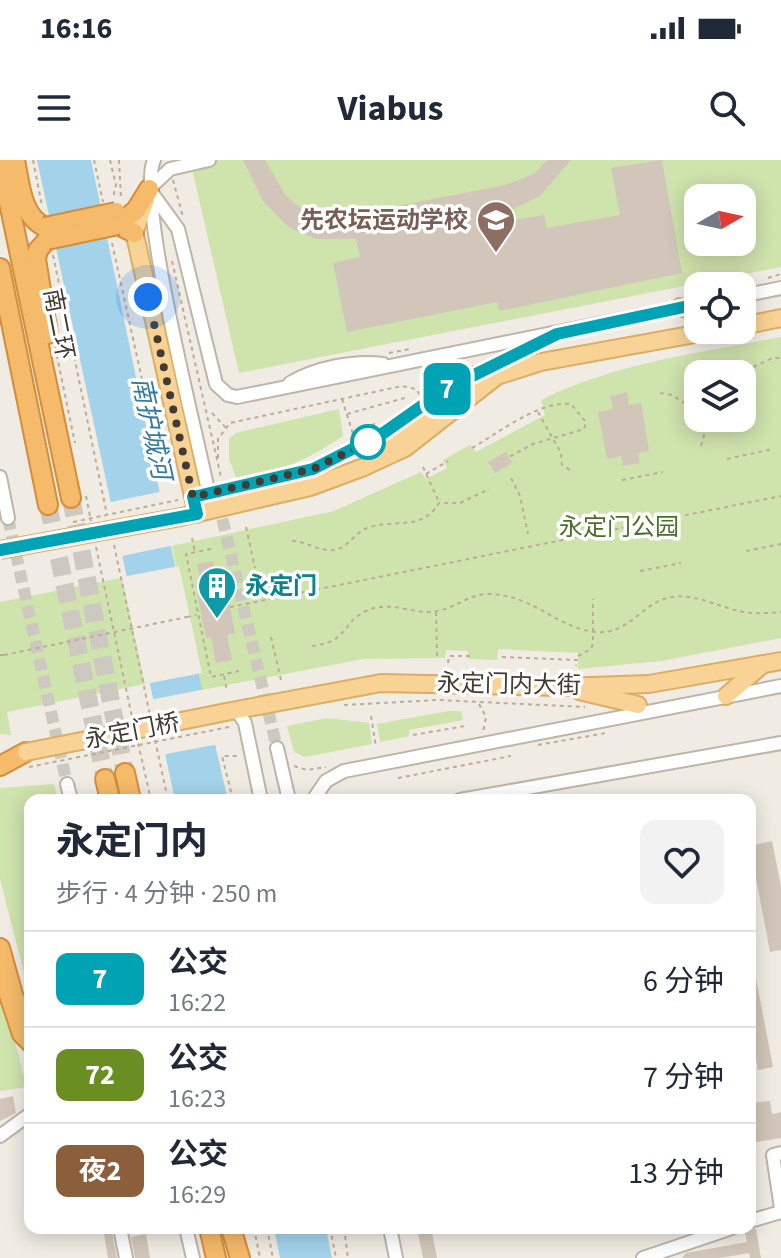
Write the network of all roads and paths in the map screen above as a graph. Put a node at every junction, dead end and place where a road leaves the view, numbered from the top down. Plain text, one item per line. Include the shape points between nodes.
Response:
1 (0, 160) edge
2 (15, 160) edge
3 (33, 160) edge
4 (99, 160) edge
5 (110, 160) edge
6 (143, 160) edge
7 (154, 160) edge
8 (209, 160) edge
9 (94, 162) edge
10 (149, 189) junction
11 (177, 193) dead end
12 (42, 207) dead end
13 (117, 224) junction
14 (186, 228) dead end
15 (48, 240) junction
16 (169, 248) dead end
17 (0, 268) edge
18 (781, 288) edge
19 (756, 293) edge
20 (684, 306) edge
21 (680, 307) junction
22 (684, 308) edge
23 (781, 318) edge
24 (0, 321) edge
25 (756, 323) edge
26 (557, 334) junction
27 (684, 336) edge
28 (409, 350) dead end
29 (381, 354) dead end
30 (781, 358) edge
31 (756, 366) edge
32 (44, 372) junction
33 (22, 373) junction
34 (473, 375) junction
35 (660, 393) dead end
36 (408, 397) dead end
37 (342, 399) junction
38 (684, 403) edge
39 (424, 404) junction
40 (537, 411) junction
41 (212, 413) dead end
42 (347, 414) junction
43 (224, 426) junction
44 (228, 430) dead end
45 (705, 432) edge
46 (353, 435) dead end
47 (551, 439) junction
48 (701, 446) dead end
49 (472, 448) dead end
50 (773, 449) dead end
51 (509, 457) dead end
52 (727, 459) dead end
53 (448, 461) dead end
54 (218, 463) junction
55 (364, 467) junction
56 (423, 467) dead end
57 (573, 472) dead end
58 (663, 472) dead end
59 (426, 474) junction
60 (0, 477) edge
61 (511, 478) dead end
62 (622, 480) dead end
63 (165, 484) dead end
64 (215, 484) joint
65 (489, 489) dead end
66 (781, 496) edge
67 (71, 498) tunnel mouth
68 (439, 503) junction
69 (48, 505) tunnel mouth
70 (187, 507) junction
71 (8, 518) dead end
72 (108, 519) dead end
73 (74, 522) dead end
74 (246, 527) dead end
75 (112, 534) dead end
76 (528, 534) dead end
77 (192, 538) dead end
78 (292, 541) dead end
79 (781, 544) edge
80 (211, 549) dead end
81 (0, 550) edge
82 (746, 551) dead end
83 (195, 552) junction
84 (681, 563) dead end
85 (255, 568) dead end
86 (640, 571) dead end
87 (593, 599) dead end
88 (230, 607) dead end
89 (436, 612) junction
90 (781, 612) edge
91 (197, 614) junction
92 (131, 628) junction
93 (593, 632) junction
94 (271, 637) dead end
95 (312, 646) dead end
96 (2, 655) edge
97 (471, 656) dead end
98 (578, 656) dead end
99 (502, 657) dead end
100 (437, 658) dead end
101 (781, 661) edge
102 (448, 663) dead end
103 (763, 664) junction
104 (576, 666) dead end
105 (239, 671) dead end
106 (224, 674) junction
107 (281, 680) dead end
108 (781, 686) edge
109 (562, 687) junction
110 (227, 691) dead end
111 (726, 696) junction
112 (683, 703) junction
113 (638, 705) joint
114 (335, 706) dead end
115 (595, 706) dead end
116 (231, 716) junction
117 (371, 716) dead end
118 (151, 722) dead end
119 (465, 726) dead end
120 (413, 735) dead end
121 (154, 737) dead end
122 (781, 743) edge
123 (376, 747) dead end
124 (0, 752) edge
125 (240, 756) dead end
126 (511, 756) dead end
127 (28, 760) junction
128 (0, 766) edge
129 (125, 773) tunnel mouth
130 (398, 778) dead end
131 (105, 779) tunnel mouth
132 (67, 784) tunnel mouth
133 (70, 794) edge
134 (109, 794) edge
135 (130, 794) edge
136 (167, 794) edge
137 (232, 794) edge
138 (260, 794) edge
139 (279, 794) edge
140 (287, 794) edge
141 (317, 794) edge
142 (494, 794) edge
143 (0, 948) edge
144 (0, 968) edge
145 (24, 1012) edge
146 (24, 1036) edge
147 (24, 1118) edge
148 (0, 1136) edge
149 (781, 1153) edge
150 (781, 1210) edge
151 (756, 1219) edge
152 (121, 1234) edge
153 (187, 1234) edge
154 (210, 1234) edge
155 (233, 1234) edge
156 (255, 1234) edge
157 (268, 1234) edge
158 (331, 1234) edge
159 (345, 1234) edge
160 (391, 1234) edge
161 (714, 1234) edge
162 (126, 1258) edge
163 (193, 1258) edge
164 (216, 1258) edge
165 (240, 1258) edge
166 (260, 1258) edge
167 (273, 1258) edge
168 (336, 1258) edge
169 (348, 1258) edge
170 (396, 1258) edge
171 (643, 1258) edge

1 - 32 highway, 南二环
2 - 15 highway via 26,208
3 - 12 path
4 - 9 path
5 - 13 path
6 - 10 street
7 - 10 street
8 - 10 street via 170,169
9 - 13 path
10 - 13 highway via 136,210
10 - 26 street via 178,229 210,371 219,389 237,397
10 - 64 street via 154,235
11 - 14 path
13 - 15 highway, bridge
13 - 63 path
13 - 70 main road
15 - 32 highway via 36,259 49,339
15 - 72 path
16 - 54 path
17 - 33 highway, 南二环
18 - 19 street
20 - 21 street
21 - 22 main road
21 - 26 street
23 - 25 main road
24 - 33 highway
26 - 34 street
27 - 55 main road via 541,362 497,376 405,448
28 - 29 path
30 - 31 path
32 - 67 highway, 南二环
33 - 69 highway, 南二环
34 - 39 street
34 - 55 main road
35 - 38 path
36 - 42 path
37 - 39 path via 410,386
37 - 42 path
37 - 43 path
39 - 70 street via 382,434 313,469
40 - 47 path
40 - 47 path via 571,404 586,422 584,429
40 - 49 path
41 - 43 path
42 - 46 path
43 - 44 path
43 - 54 path
45 - 48 path
47 - 51 path
47 - 57 path via 562,465
50 - 52 path
53 - 59 path
54 - 64 path
55 - 70 main road via 310,487
56 - 59 path
58 - 62 path
59 - 68 path
60 - 71 street
61 - 76 path
65 - 68 path via 460,503
66 - 88 path
68 - 78 path via 423,520 365,529 344,548 330,551
70 - 73 path, bridge
70 - 81 main road, bridge
74 - 85 path
75 - 92 path
77 - 83 path
79 - 82 path
80 - 83 path
83 - 91 path via 186,554
84 - 86 path
87 - 93 path
89 - 93 path via 471,596 507,596
89 - 95 path via 397,606 366,611 341,637
89 - 100 path
90 - 93 path via 742,612 694,598 667,598 626,625
91 - 92 path, bridge
91 - 106 path via 211,677
92 - 96 path, bridge
92 - 118 path
93 - 98 path via 591,649
94 - 107 path
97 - 102 path via 449,656
99 - 104 path via 577,660
101 - 103 main road, 永定门内大街
103 - 109 main road, 永定门内大街 via 649,684
103 - 111 main road
105 - 106 path
106 - 110 path
108 - 111 street
109 - 113 main road
109 - 116 main road, 永定门内大街 via 381,683
111 - 112 street
112 - 113 street
112 - 141 street via 344,771 326,781
114 - 115 path via 438,700
116 - 127 main road, 永定门桥, bridge
116 - 127 path, 永定门桥, bridge
116 - 138 street via 245,723
117 - 123 path
119 - 120 path
121 - 136 path
122 - 142 street
124 - 127 highway
125 - 137 path via 222,756
126 - 130 path
127 - 128 highway
129 - 135 highway
131 - 134 highway
132 - 133 street
139 - 140 street via 273,748
143 - 145 highway via 14,998
144 - 146 highway
147 - 148 street
149 - 150 street via 773,1155
150 - 151 street
152 - 162 street
153 - 163 street
154 - 164 highway
155 - 165 highway
156 - 166 path
157 - 167 path
158 - 168 path
159 - 169 path
160 - 170 street
161 - 171 street

